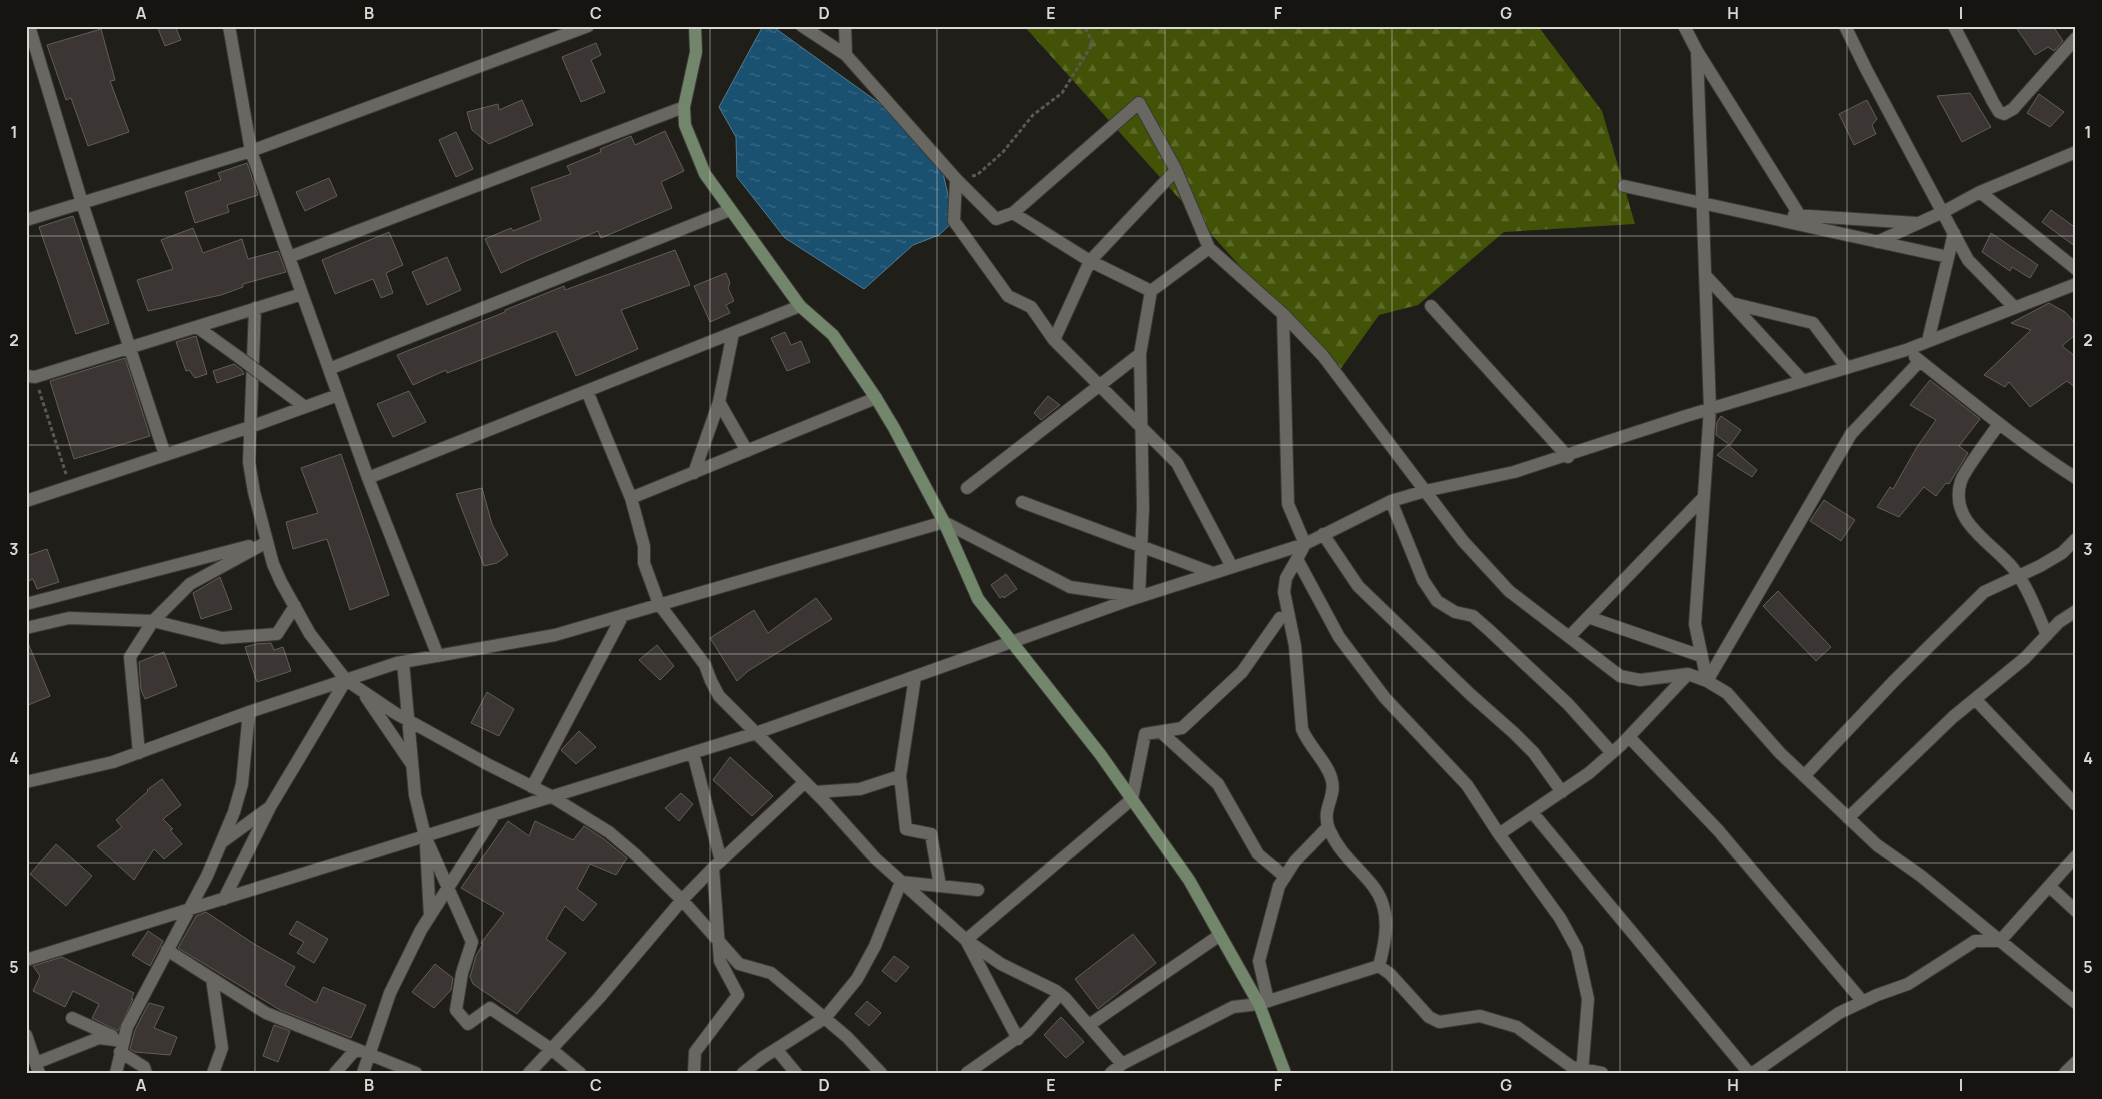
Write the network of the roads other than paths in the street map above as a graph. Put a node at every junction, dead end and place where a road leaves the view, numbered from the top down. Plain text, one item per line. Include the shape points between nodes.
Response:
1 (30, 26) edge
2 (229, 26) edge
3 (588, 26) edge
4 (695, 26) edge
5 (802, 26) edge
6 (845, 26) edge
7 (1684, 26) edge
8 (1846, 26) edge
9 (1954, 26) edge
10 (2076, 38) edge
11 (1697, 51) junction
12 (846, 55) junction
13 (684, 107) junction
14 (251, 151) junction
15 (2076, 152) edge
16 (1176, 170) junction
17 (956, 179) junction
18 (1624, 186) dead end
19 (1980, 192) junction
20 (82, 203) junction
21 (1702, 203) junction
22 (730, 210) junction
23 (1740, 212) junction
24 (1943, 212) junction
25 (1013, 213) junction
26 (1800, 216) junction
27 (26, 220) edge
28 (1919, 223) junction
29 (1954, 233) junction
30 (1877, 242) junction
31 (1210, 248) junction
32 (289, 257) junction
33 (1948, 257) junction
34 (1090, 261) junction
35 (2076, 269) edge
36 (1705, 275) junction
37 (2076, 284) edge
38 (1151, 291) junction
39 (302, 294) junction
40 (1731, 304) junction
41 (800, 306) junction
42 (1431, 306) dead end
43 (2014, 307) junction
44 (255, 308) junction
45 (1283, 314) junction
46 (197, 327) junction
47 (733, 333) junction
48 (1054, 340) junction
49 (1928, 341) junction
50 (129, 348) junction
51 (1906, 350) junction
52 (1140, 354) junction
53 (1920, 361) junction
54 (329, 368) junction
55 (1847, 368) junction
56 (30, 376) edge
57 (1803, 381) junction
58 (1100, 385) junction
59 (587, 391) junction
60 (338, 395) junction
61 (876, 398) junction
62 (719, 402) junction
63 (306, 407) junction
64 (1710, 409) junction
65 (1999, 424) junction
66 (250, 427) junction
67 (1141, 427) junction
68 (747, 451) junction
69 (166, 455) junction
70 (1566, 456) junction
71 (694, 473) junction
72 (368, 478) junction
73 (2076, 478) edge
74 (967, 488) dead end
75 (1425, 491) junction
76 (631, 498) junction
77 (1704, 498) junction
78 (26, 500) edge
79 (1391, 501) junction
80 (1022, 502) dead end
81 (944, 522) junction
82 (1322, 534) junction
83 (2076, 539) edge
84 (267, 542) junction
85 (1305, 544) junction
86 (1141, 546) junction
87 (1297, 559) junction
88 (1232, 567) junction
89 (1213, 573) junction
90 (2018, 576) junction
91 (1139, 597) junction
92 (26, 604) edge
93 (659, 604) junction
94 (295, 606) junction
95 (2076, 611) edge
96 (623, 614) junction
97 (1588, 617) junction
98 (1280, 618) dead end
99 (153, 621) junction
100 (26, 628) edge
101 (2047, 636) junction
102 (1569, 637) junction
103 (1012, 643) junction
104 (438, 656) junction
105 (1701, 656) junction
106 (403, 662) junction
107 (1688, 674) junction
108 (915, 677) junction
109 (346, 680) junction
110 (1707, 680) junction
111 (362, 691) junction
112 (1975, 699) junction
113 (249, 712) junction
114 (408, 720) junction
115 (1161, 732) junction
116 (756, 734) junction
117 (1629, 737) junction
118 (139, 752) junction
119 (693, 753) junction
120 (1612, 753) junction
121 (412, 765) junction
122 (900, 776) junction
123 (1804, 776) junction
124 (27, 782) edge
125 (805, 782) junction
126 (532, 787) junction
127 (815, 792) junction
128 (1562, 792) junction
129 (552, 797) junction
130 (1132, 799) junction
131 (2076, 804) edge
132 (270, 807) junction
133 (1532, 812) junction
134 (496, 814) junction
135 (1848, 818) junction
136 (1328, 827) junction
137 (1498, 834) junction
138 (425, 836) junction
139 (221, 843) junction
140 (2076, 856) edge
141 (717, 864) junction
142 (1285, 878) junction
143 (901, 882) junction
144 (940, 886) junction
145 (2049, 886) junction
146 (448, 889) junction
147 (978, 890) dead end
148 (224, 898) junction
149 (682, 900) junction
150 (189, 909) junction
151 (2076, 911) edge
152 (430, 916) junction
153 (1220, 935) junction
154 (966, 940) junction
155 (719, 941) junction
156 (2000, 941) junction
157 (167, 950) junction
158 (26, 960) edge
159 (1379, 966) junction
160 (212, 979) junction
161 (1060, 994) junction
162 (1264, 1002) junction
163 (1864, 1002) junction
164 (2076, 1003) edge
165 (72, 1018) dead end
166 (825, 1018) junction
167 (1089, 1025) junction
168 (26, 1037) edge
169 (1018, 1038) junction
170 (122, 1047) junction
171 (356, 1049) junction
172 (551, 1049) junction
173 (776, 1049) junction
174 (369, 1054) junction
175 (2076, 1062) edge
176 (34, 1064) edge
177 (1122, 1064) junction
178 (365, 1071) edge
179 (749, 1071) edge
180 (1582, 1071) edge
181 (116, 1073) edge
182 (146, 1073) edge
183 (213, 1073) edge
184 (335, 1073) edge
185 (416, 1073) edge
186 (529, 1073) edge
187 (580, 1073) edge
188 (694, 1073) edge
189 (796, 1073) edge
190 (881, 1073) edge
191 (968, 1073) edge
192 (1111, 1073) edge
193 (1285, 1073) edge
194 (1602, 1073) edge
195 (1751, 1073) edge
196 (2065, 1073) edge

1 - 20 street
2 - 14 street
3 - 14 street
4 - 13 street via 696,52
5 - 12 street
6 - 12 street
7 - 11 street
8 - 24 street
9 - 10 street via 1993,102 2004,114 2013,110
11 - 21 street
11 - 26 street
12 - 17 street
13 - 22 street via 685,125 696,155
13 - 32 street
14 - 20 street
14 - 32 street
15 - 19 street
16 - 25 street via 1139,102
16 - 31 street
16 - 34 street
17 - 25 street via 996,219
17 - 48 street via 954,221 1008,296 1031,307
18 - 21 street
19 - 24 street
19 - 35 street
20 - 27 street
20 - 50 street
21 - 23 street
21 - 36 street
22 - 41 street
22 - 54 street
23 - 26 street
23 - 30 street
24 - 28 street
24 - 29 street
25 - 34 street
26 - 28 street
28 - 30 street
29 - 33 street
29 - 43 street via 1968,260
30 - 33 street
31 - 38 street
31 - 45 street
32 - 39 street
33 - 49 street
34 - 38 street
34 - 48 street
36 - 40 street
36 - 64 street
37 - 43 street
38 - 52 street
39 - 44 street
39 - 54 street
40 - 55 street via 1813,323
40 - 57 street
41 - 47 street
41 - 61 street via 833,335
42 - 70 street
43 - 49 street
44 - 46 street
44 - 66 street
45 - 75 street via 1323,356
45 - 85 street via 1288,504
46 - 50 street
46 - 63 street, bridge
47 - 59 street
47 - 62 street
48 - 58 street
49 - 51 street
50 - 56 street
50 - 69 street
51 - 53 street
51 - 55 street
52 - 58 street
52 - 67 street
53 - 65 street
53 - 110 street via 1851,434
54 - 60 street
55 - 57 street
57 - 64 street
58 - 67 street
58 - 74 street
59 - 72 street
59 - 76 street
60 - 63 street
60 - 72 street
61 - 68 street
61 - 81 street
62 - 68 street
62 - 71 street
63 - 66 street
64 - 70 street
64 - 77 street
65 - 73 street
65 - 90 street via 1961,480 1958,504 1973,530
66 - 69 street
66 - 84 street via 249,462
67 - 86 street
67 - 88 street via 1177,463
68 - 71 street
69 - 78 street
70 - 75 street via 1514,472
71 - 76 street
72 - 104 street
75 - 79 street
75 - 102 street via 1463,541 1509,591
76 - 93 street via 644,546 644,563
77 - 97 street
77 - 105 street via 1695,624
79 - 82 street
79 - 120 street via 1423,580 1437,601 1455,612 1473,616 1490,630 1568,704
80 - 86 street
81 - 91 street via 1070,587
81 - 93 street
81 - 103 street via 978,599
82 - 85 street
82 - 128 street via 1358,586 1534,753
83 - 90 street via 2062,553
84 - 92 street
84 - 94 street via 272,564
84 - 99 street via 190,584
85 - 87 street
85 - 88 street
86 - 89 street
86 - 91 street
87 - 136 street via 1286,578 1284,592 1295,646 1302,729 1332,780 1333,789 1326,810
87 - 137 street via 1339,636 1385,698 1466,785
88 - 89 street
89 - 91 street
90 - 101 street
90 - 123 street via 1984,592
91 - 103 street
93 - 96 street
93 - 116 street via 705,665 719,696
94 - 99 street via 277,634 222,638
94 - 109 street via 310,634
95 - 101 street via 2059,622
96 - 104 street via 555,635
96 - 126 street
97 - 102 street
97 - 105 street
98 - 115 street via 1242,672 1182,728
99 - 100 street via 68,618
99 - 118 street via 130,657
101 - 112 street
102 - 107 street via 1620,676 1640,680
103 - 108 street
103 - 130 street
104 - 106 street
105 - 110 street
106 - 109 street
106 - 114 street
107 - 110 street
107 - 117 street
108 - 116 street
108 - 122 street
109 - 111 street
109 - 113 street
109 - 132 street
110 - 123 street via 1727,693
111 - 114 street
111 - 121 street
112 - 131 street
112 - 135 street
113 - 118 street
113 - 139 street via 242,784
114 - 121 street
114 - 126 street
115 - 130 street via 1145,734
115 - 142 street via 1218,784 1258,854
116 - 119 street
116 - 125 street
117 - 120 street
117 - 163 street via 1718,830
118 - 124 street via 113,762
119 - 129 street
119 - 141 street
120 - 128 street
121 - 138 street
122 - 127 street via 860,789
122 - 144 street via 906,829 930,834
123 - 135 street
125 - 127 street
125 - 141 street
126 - 129 street
127 - 143 street
128 - 133 street
129 - 134 street
129 - 149 street via 609,832
130 - 153 street via 1189,880
130 - 154 street
132 - 139 street
132 - 148 street
133 - 137 street
133 - 195 street
134 - 138 street
134 - 146 street
135 - 156 street via 1877,845 1921,876
136 - 142 street
136 - 159 street via 1344,856 1374,888 1382,902 1387,924
137 - 180 street via 1560,918 1576,949 1588,999
138 - 146 street
138 - 148 street
138 - 152 street
139 - 150 street
140 - 145 street
141 - 149 street
141 - 155 street
142 - 162 street via 1279,886 1259,961
143 - 144 street
143 - 154 street
143 - 166 street via 858,979
144 - 147 street
145 - 151 street
145 - 156 street
146 - 152 street
146 - 172 street via 472,942 462,973 456,1010 468,1024 490,1008
148 - 150 street
149 - 155 street
149 - 172 street
150 - 157 street
150 - 158 street
152 - 174 street via 390,993
153 - 162 street
153 - 167 street
154 - 161 street via 1001,964
154 - 169 street
155 - 166 street via 739,964 771,972
155 - 188 street via 720,961 738,995 695,1052
156 - 163 street via 1975,941 1908,984
156 - 164 street
157 - 160 street
157 - 170 street via 127,1027
159 - 162 street
159 - 180 street via 1390,974 1428,1018 1439,1022 1480,1016 1517,1027
160 - 171 street via 266,1013
160 - 183 street via 222,1048
161 - 167 street
161 - 169 street
162 - 177 street via 1233,1007
162 - 193 street
163 - 195 street via 1839,1013
165 - 170 street
166 - 173 street
166 - 190 street via 848,1037
167 - 177 street
168 - 176 street
169 - 191 street
170 - 176 street via 99,1038
170 - 181 street
170 - 182 street via 144,1067
171 - 174 street
171 - 184 street
172 - 186 street
172 - 187 street
173 - 179 street
173 - 189 street
174 - 178 street
174 - 185 street
175 - 196 street
177 - 192 street
180 - 194 street

